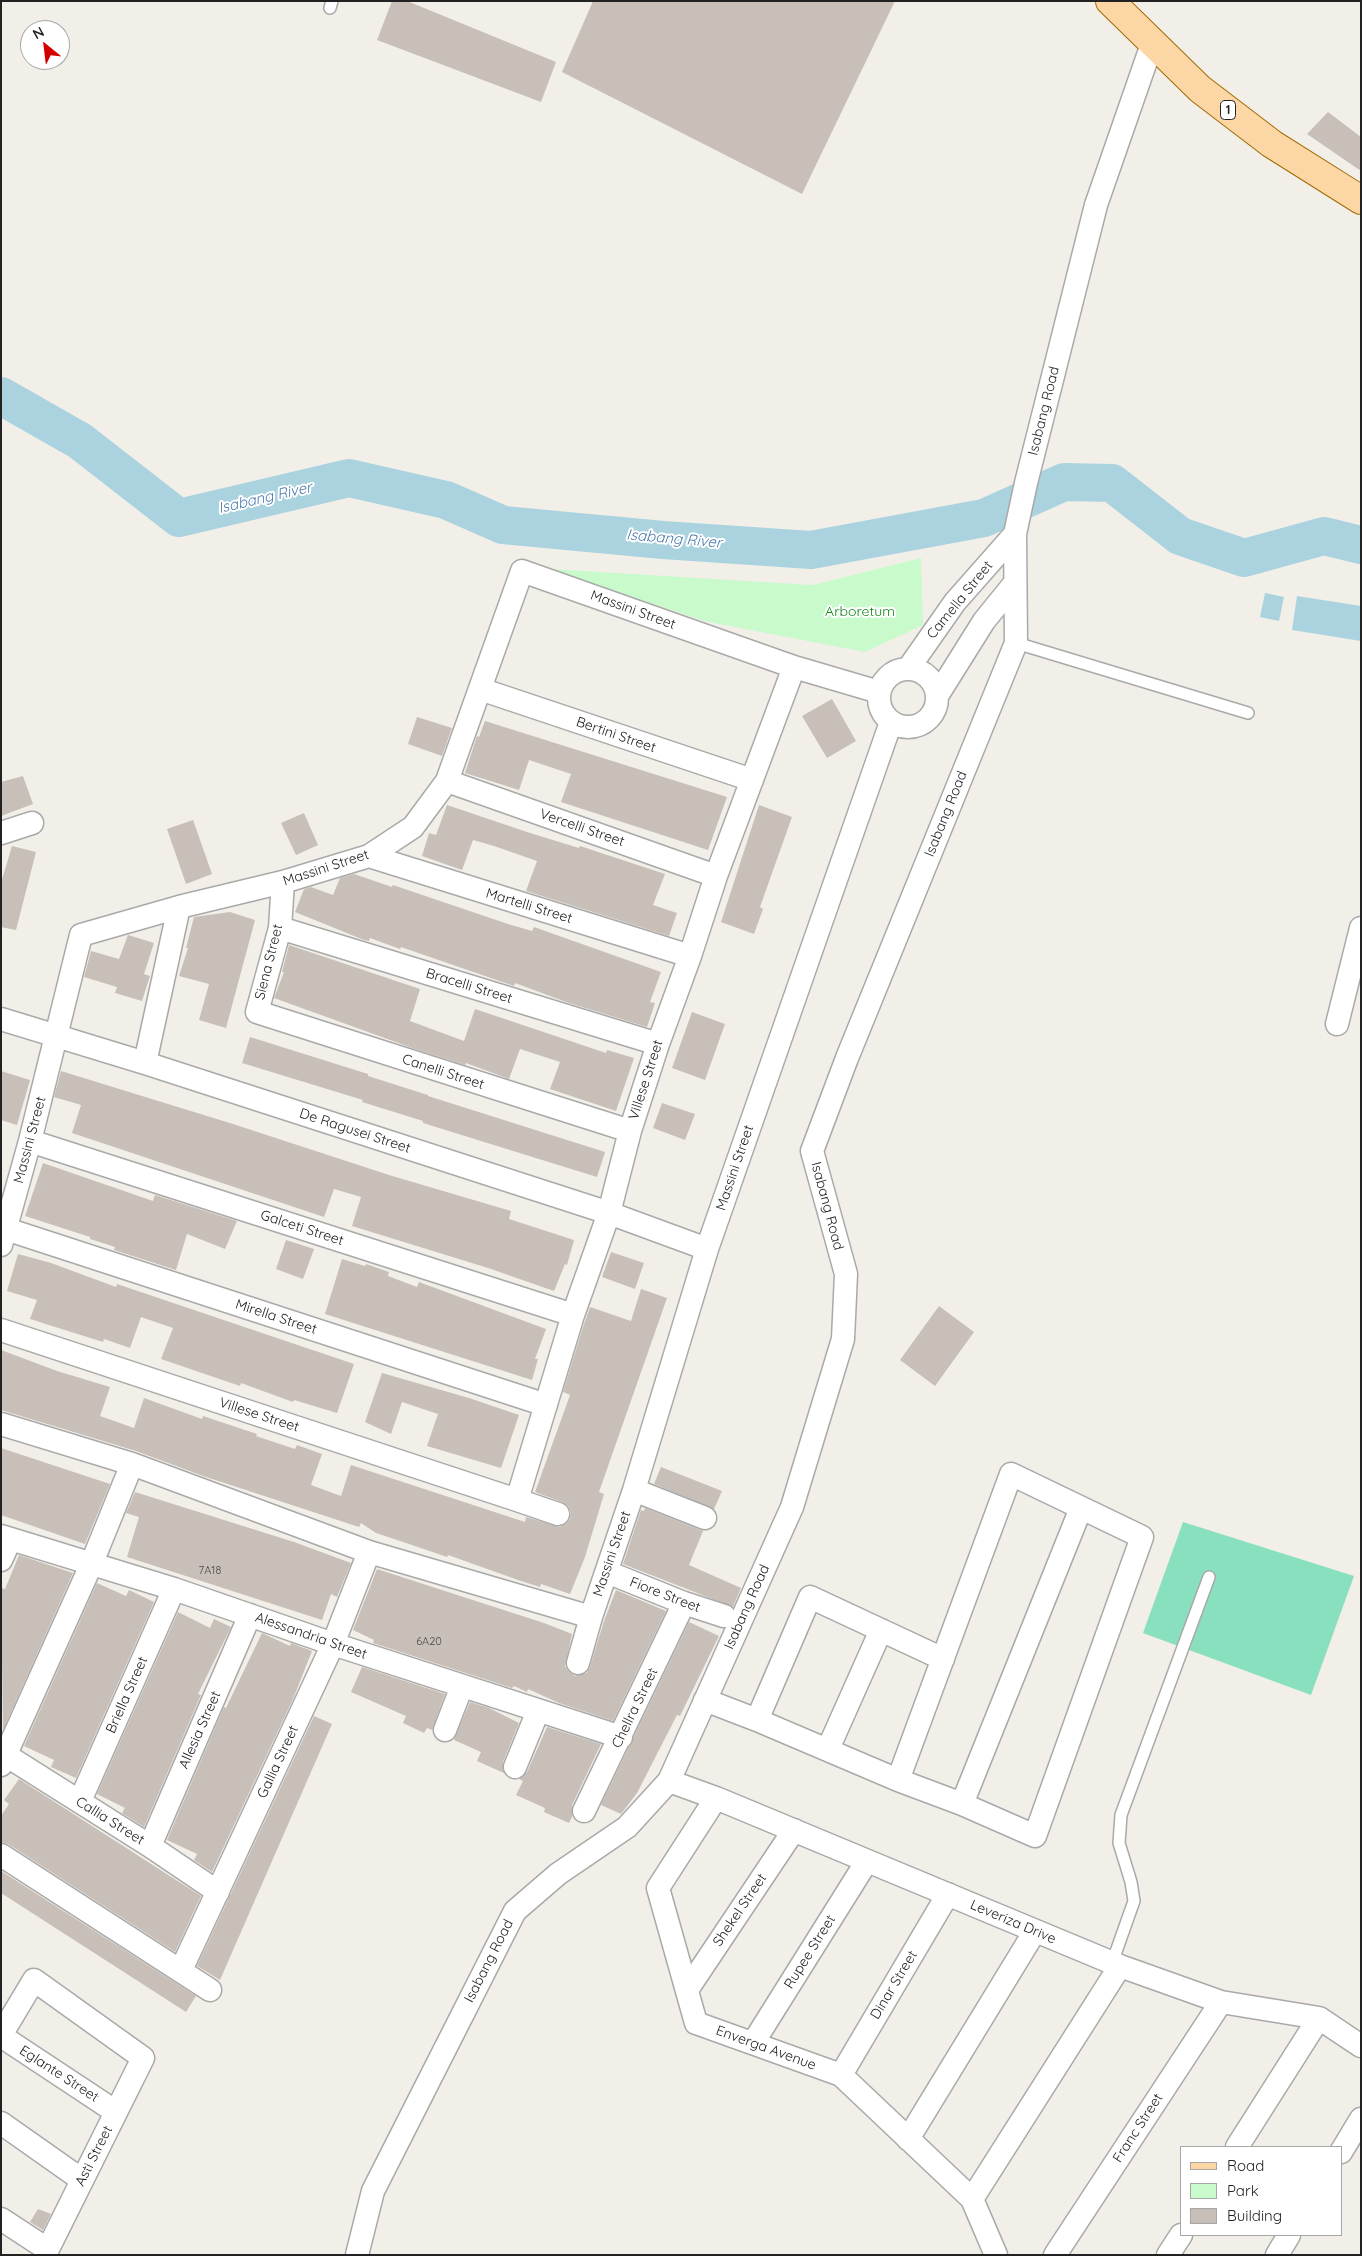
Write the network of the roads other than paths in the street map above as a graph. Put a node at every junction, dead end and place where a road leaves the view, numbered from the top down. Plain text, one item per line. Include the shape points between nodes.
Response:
1 (1110, 1) edge
2 (1152, 44) junction
3 (1361, 200) edge
4 (1017, 529) junction
5 (1014, 584) junction
6 (1016, 643) junction
7 (794, 667) junction
8 (908, 669) junction
9 (480, 689) junction
10 (879, 692) junction
11 (937, 696) junction
12 (1248, 713) dead end
13 (891, 722) junction
14 (752, 780) junction
15 (447, 781) junction
16 (32, 823) dead end
17 (1, 833) edge
18 (369, 856) junction
19 (716, 876) junction
20 (284, 882) junction
21 (179, 907) junction
22 (280, 928) junction
23 (1361, 928) edge
24 (690, 956) junction
25 (1353, 994) edge
26 (257, 1012) joint
27 (1, 1020) edge
28 (1337, 1024) dead end
29 (57, 1035) junction
30 (658, 1044) junction
31 (145, 1063) junction
32 (630, 1131) junction
33 (30, 1141) junction
34 (609, 1213) junction
35 (4, 1237) edge
36 (707, 1248) junction
37 (573, 1314) junction
38 (1, 1330) edge
39 (546, 1406) junction
40 (1, 1424) edge
41 (132, 1464) junction
42 (634, 1490) junction
43 (517, 1500) junction
44 (1080, 1508) junction
45 (558, 1514) dead end
46 (706, 1518) dead end
47 (6, 1538) edge
48 (370, 1552) junction
49 (1, 1560) edge
50 (91, 1565) junction
51 (607, 1572) junction
52 (1209, 1577) dead end
53 (174, 1589) junction
54 (684, 1603) junction
55 (250, 1615) junction
56 (724, 1616) dead end
57 (591, 1617) junction
58 (881, 1630) junction
59 (333, 1644) junction
60 (943, 1658) junction
61 (578, 1663) dead end
62 (462, 1686) junction
63 (705, 1700) junction
64 (538, 1711) junction
65 (756, 1720) junction
66 (445, 1730) dead end
67 (621, 1737) junction
68 (828, 1749) junction
69 (3, 1758) edge
70 (516, 1767) dead end
71 (898, 1780) junction
72 (669, 1781) junction
73 (716, 1798) junction
74 (80, 1802) junction
75 (962, 1804) junction
76 (584, 1811) dead end
77 (794, 1830) junction
78 (150, 1846) junction
79 (1, 1855) edge
80 (867, 1861) junction
81 (218, 1892) junction
82 (948, 1894) junction
83 (1035, 1931) junction
84 (1116, 1964) junction
85 (181, 1970) junction
86 (210, 1990) dead end
87 (687, 1990) junction
88 (1220, 2002) junction
89 (1319, 2018) junction
90 (1, 2036) edge
91 (753, 2044) junction
92 (1361, 2046) edge
93 (841, 2075) junction
94 (116, 2112) junction
95 (1361, 2119) edge
96 (1, 2124) edge
97 (908, 2139) junction
98 (1238, 2146) edge
99 (1342, 2150) edge
100 (82, 2180) junction
101 (972, 2199) junction
102 (1, 2219) edge
103 (1180, 2236) edge
104 (1288, 2236) edge
105 (46, 2252) edge
106 (357, 2255) edge
107 (996, 2255) edge
108 (1054, 2255) edge
109 (1168, 2255) edge
110 (1277, 2255) edge

1 - 2 main road, 1
2 - 3 main road, 1 via 1200,88 1272,144
2 - 4 street, Isabang Road via 1096,205
4 - 5 street, Isabang Road
4 - 8 street, Camella Street via 955,602
5 - 6 street, Isabang Road
5 - 11 street via 984,621
6 - 12 lane
6 - 63 street, Isabang Road via 846,1058 812,1151 846,1274 843,1339 792,1507
7 - 9 street, Massini Street via 522,571
7 - 10 street, Massini Street
7 - 14 street, Villese Street
8 - 10 street via 893,673
8 - 11 street via 916,670 929,679
9 - 14 street, Bertini Street
9 - 15 street, Massini Street
10 - 13 street via 880,709
11 - 13 street via 933,714 926,721 908,728
13 - 36 street, Massini Street
14 - 19 street, Villese Street
15 - 18 street, Massini Street via 413,827
15 - 19 street, Vercelli Street
16 - 17 street
18 - 20 street, Massini Street
18 - 24 street, Martelli Street
19 - 24 street, Villese Street
20 - 21 street, Massini Street
20 - 22 street, Siena Street
21 - 29 street, Massini Street via 81,935
21 - 31 street
22 - 26 street, Siena Street
22 - 30 street, Bracelli Street
23 - 25 street
24 - 30 street, Villese Street
25 - 28 street
26 - 32 street, Canelli Street
27 - 29 street, De Ragusei Street
29 - 31 street, De Ragusei Street
29 - 33 street, Massini Street
30 - 32 street, Villese Street
31 - 34 street, De Ragusei Street
32 - 34 street, Villese Street
33 - 35 street, Massini Street
33 - 37 street, Galceti Street
34 - 36 street, De Ragusei Street
34 - 37 street, Villese Street
35 - 39 street, Mirella Street
36 - 42 street, Massini Street
37 - 39 street, Villese Street
38 - 43 street, Villese Street
39 - 43 street, Villese Street
40 - 41 street
41 - 48 street
41 - 50 street
42 - 46 street
42 - 51 street, Massini Street
43 - 45 street, Villese Street
44 - 60 street via 1011,1474
44 - 75 street
44 - 75 street via 1142,1537 1035,1836
47 - 49 street
47 - 50 street, Alessandria Street
48 - 57 street
48 - 59 street, Gallia Street
50 - 53 street, Alessandria Street
50 - 69 street
51 - 54 street, Fiore Street
51 - 57 street, Massini Street
52 - 84 lane via 1121,1815 1119,1843 1134,1901
53 - 55 street, Alessandria Street
53 - 74 street, Briella Street
54 - 56 street, Fiore Street
54 - 67 street, Chellra Street
55 - 59 street, Alessandria Street
55 - 78 street, Allesia Street
57 - 61 street, Massini Street
58 - 60 street
58 - 65 street via 810,1597
58 - 68 street
59 - 62 street, Alessandria Street
59 - 81 street, Gallia Street
60 - 71 street
62 - 64 street, Alessandria Street
62 - 66 street
63 - 65 street
63 - 72 street, Isabang Road
64 - 67 street, Alessandria Street
64 - 70 street
65 - 68 street
67 - 76 street, Chellra Street
68 - 71 street
69 - 74 street, Callia Street
71 - 75 street
72 - 73 street, Leveriza Drive
72 - 106 street, Isabang Road via 627,1827 558,1874 515,1911 374,2191
73 - 77 street, Leveriza Drive
73 - 87 street, Enverga Avenue via 658,1888
74 - 78 street, Callia Street
77 - 80 street, Leveriza Drive
77 - 87 street, Shekel Street
78 - 81 street, Callia Street
79 - 85 street
80 - 82 street, Leveriza Drive
80 - 91 street, Rupee Street
81 - 85 street, Gallia Street
82 - 83 street, Leveriza Drive
82 - 93 street, Dinar Street
83 - 84 street, Leveriza Drive
83 - 97 street
84 - 88 street, Leveriza Drive
84 - 101 street
85 - 86 street
87 - 91 street, Enverga Avenue via 696,2023
88 - 89 street, Leveriza Drive
88 - 108 street, Franc Street
89 - 92 street, Leveriza Drive
89 - 98 street
90 - 94 street, Eglante Street
90 - 94 street, Asti Street via 34,1980 143,2058
91 - 93 street, Enverga Avenue
93 - 97 street, Enverga Avenue
94 - 100 street, Asti Street
95 - 99 street
96 - 100 street
97 - 101 street, Enverga Avenue
100 - 105 street, Asti Street
101 - 107 street, Enverga Avenue
102 - 105 street
103 - 109 street
104 - 110 street

